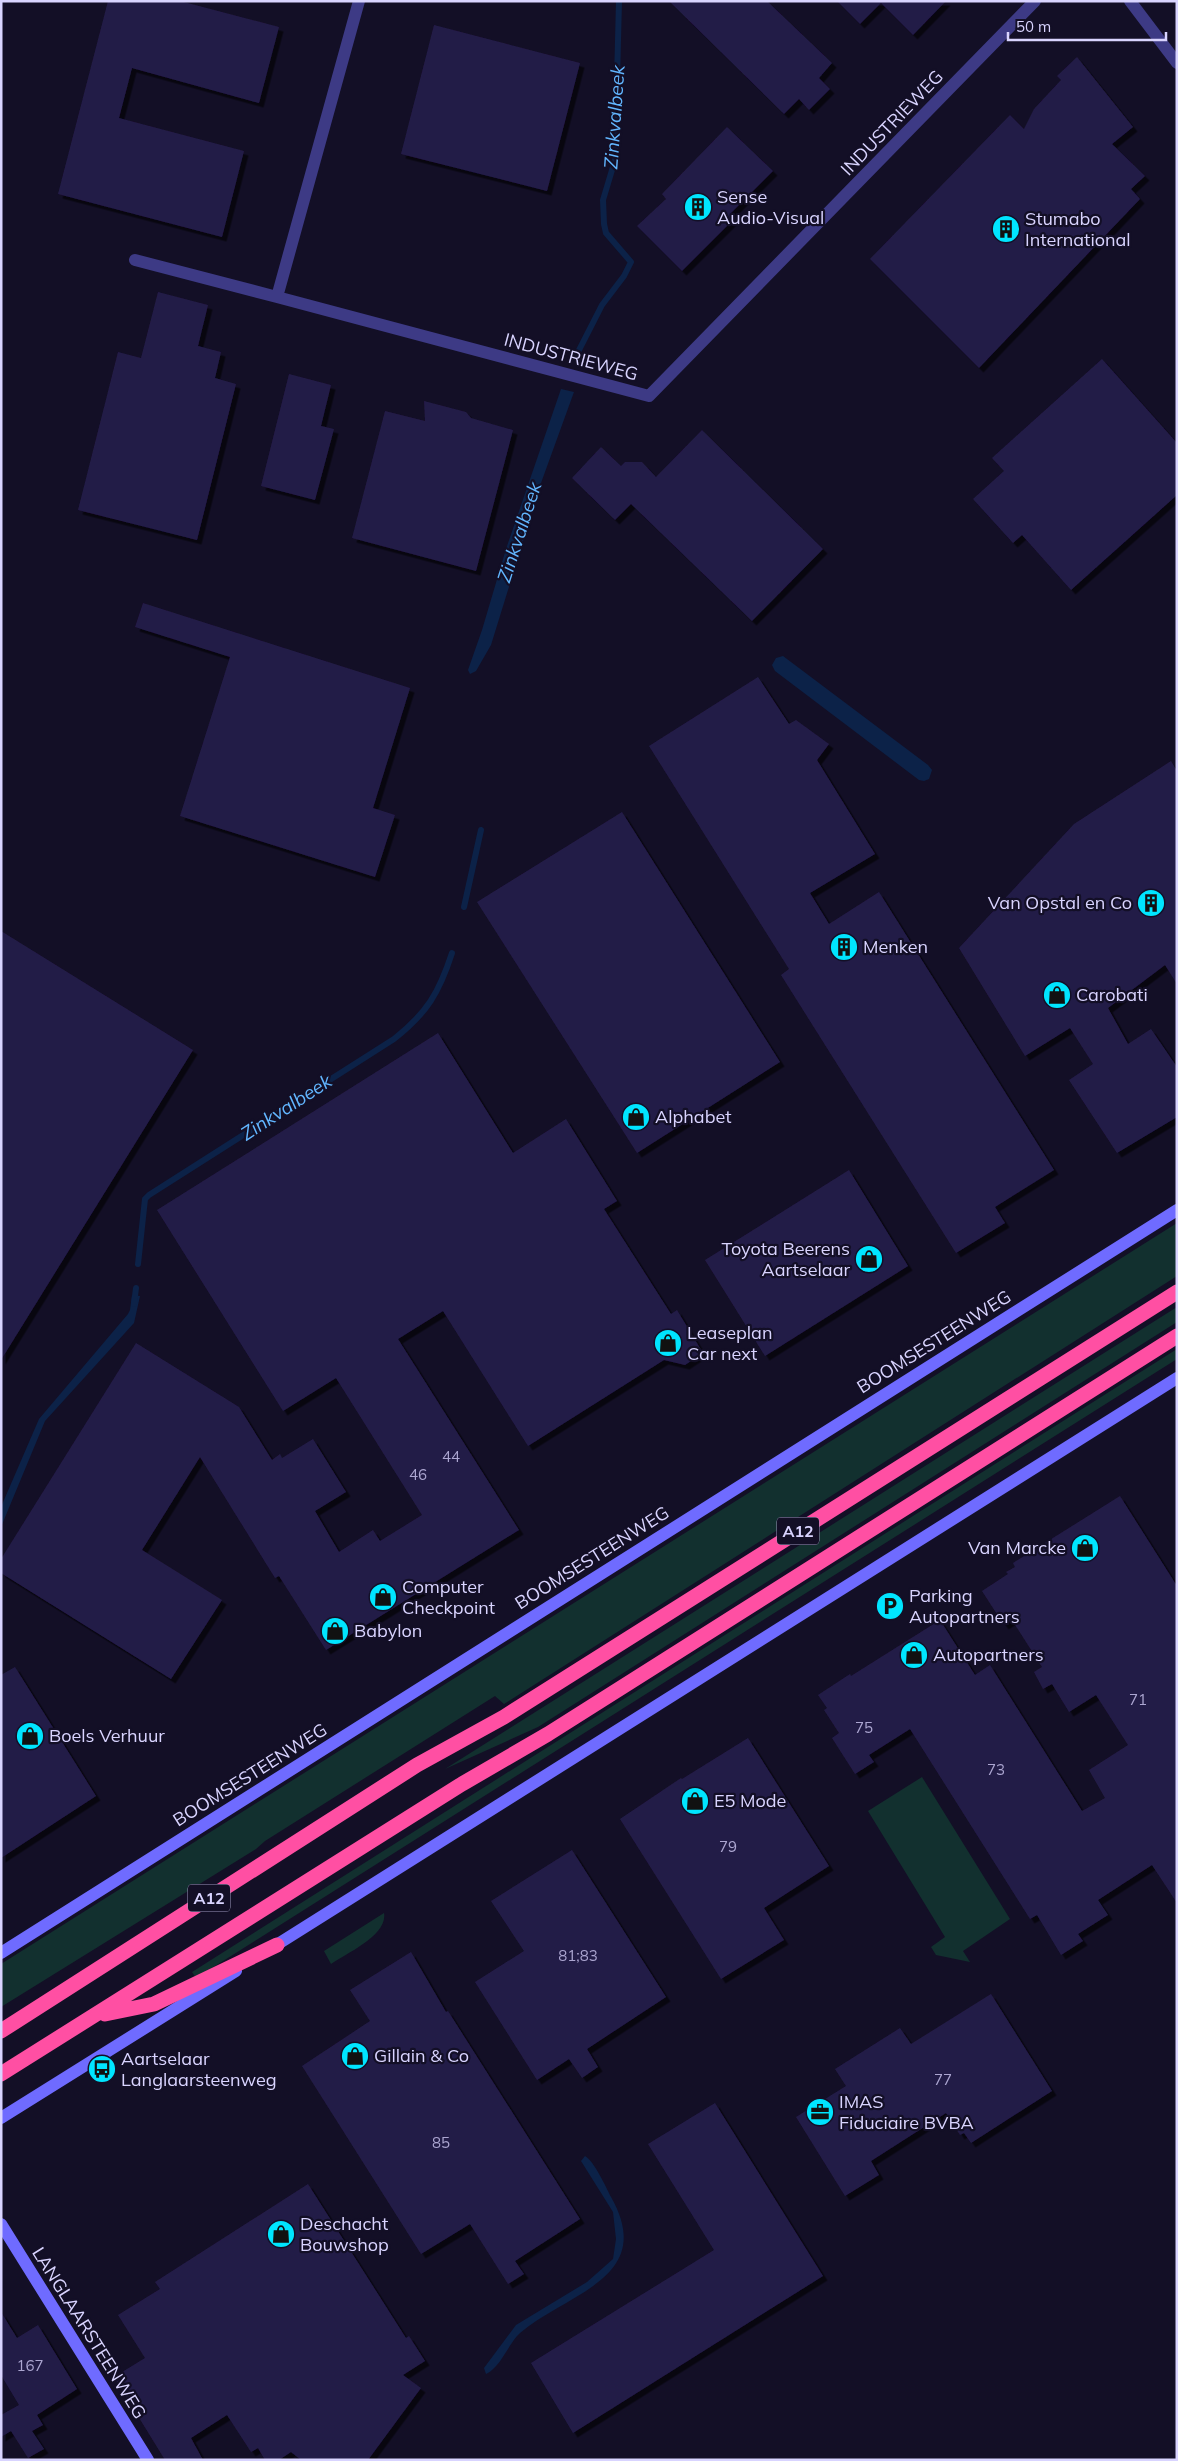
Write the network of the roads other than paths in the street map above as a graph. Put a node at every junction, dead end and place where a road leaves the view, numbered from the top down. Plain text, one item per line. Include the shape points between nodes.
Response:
1 (359, 1) edge
2 (1035, 1) edge
3 (1130, 1) edge
4 (1177, 64) edge
5 (135, 260) dead end
6 (276, 297) junction
7 (1177, 1210) edge
8 (1177, 1292) edge
9 (1177, 1336) edge
10 (1177, 1378) edge
11 (277, 1945) junction
12 (1, 1953) edge
13 (96, 2016) junction
14 (1, 2031) edge
15 (1, 2074) edge
16 (1, 2118) edge
17 (1, 2224) edge
18 (148, 2460) edge

1 - 6 street
2 - 6 street, INDUSTRIEWEG via 649,396
3 - 4 street
5 - 6 street
7 - 12 main road, BOOMSESTEENWEG
8 - 14 highway, A12 via 504,1717 417,1765
9 - 13 highway, A12
10 - 11 main road
11 - 13 highway via 154,2004
11 - 16 main road
13 - 15 highway, A12
17 - 18 main road, LANGLAARSTEENWEG

